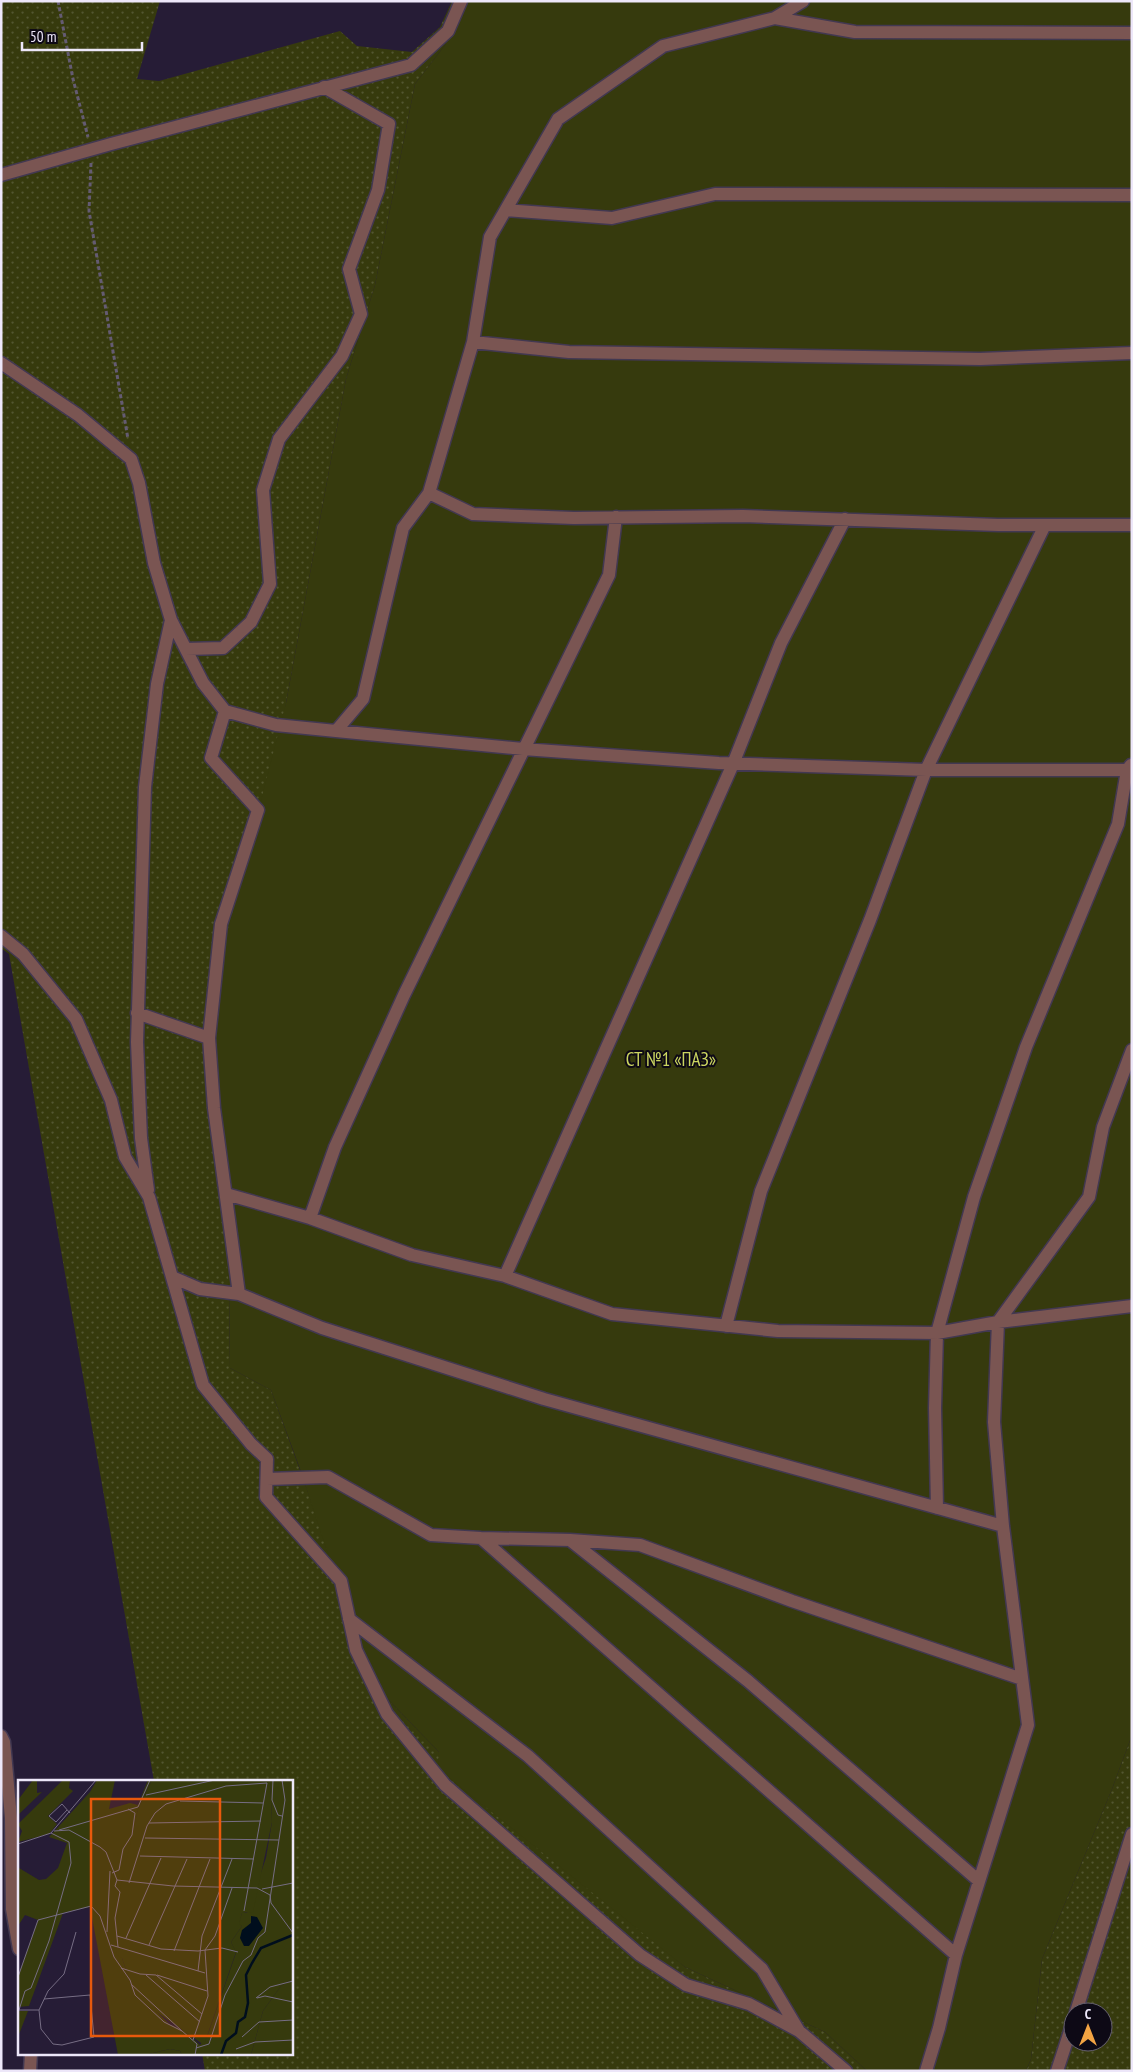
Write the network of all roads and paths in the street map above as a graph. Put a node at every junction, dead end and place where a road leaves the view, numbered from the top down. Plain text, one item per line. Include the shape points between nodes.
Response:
1 (58, 1) edge
2 (461, 1) edge
3 (803, 1) edge
4 (774, 18) junction
5 (1132, 33) edge
6 (324, 87) junction
7 (91, 149) junction
8 (1, 175) edge
9 (1132, 195) edge
10 (506, 210) junction
11 (473, 342) junction
12 (1132, 353) edge
13 (1, 363) edge
14 (131, 459) junction
15 (429, 493) junction
16 (616, 517) junction
17 (844, 520) junction
18 (1045, 525) junction
19 (1132, 525) edge
20 (171, 620) junction
21 (186, 648) junction
22 (225, 711) junction
23 (336, 732) junction
24 (523, 749) junction
25 (733, 764) junction
26 (1130, 768) edge
27 (926, 770) junction
28 (1, 936) edge
29 (137, 1013) junction
30 (209, 1038) junction
31 (1132, 1050) edge
32 (226, 1194) junction
33 (149, 1197) junction
34 (310, 1218) junction
35 (505, 1276) junction
36 (172, 1278) junction
37 (239, 1294) junction
38 (1132, 1306) edge
39 (998, 1322) junction
40 (726, 1326) junction
41 (937, 1333) junction
42 (267, 1479) junction
43 (937, 1508) junction
44 (1003, 1526) junction
45 (481, 1538) junction
46 (570, 1540) junction
47 (349, 1619) junction
48 (1022, 1678) junction
49 (1, 1736) edge
50 (1132, 1834) edge
51 (979, 1881) junction
52 (18, 1943) edge
53 (956, 1955) junction
54 (1079, 2002) edge
55 (799, 2031) junction
56 (1064, 2052) edge
57 (31, 2054) edge
58 (30, 2071) edge
59 (846, 2071) edge
60 (926, 2071) edge
61 (1058, 2071) edge

1 - 7 path
2 - 6 street via 448,31 411,65
3 - 4 street
4 - 5 street via 855,32
4 - 10 street via 663,46 558,119
6 - 7 street
6 - 21 street via 389,124 378,190 349,269 361,314 342,356 279,439 263,490 270,584 251,622 223,648
7 - 8 street
7 - 14 path via 90,211
9 - 10 street via 715,194 612,218
10 - 11 street via 490,237
11 - 12 street via 569,352 980,359
11 - 15 street
13 - 14 street via 78,415
14 - 20 street via 139,483 154,563
15 - 16 street via 473,514
15 - 23 street via 403,528 363,699
16 - 17 street via 743,516
16 - 24 street via 609,575
17 - 18 street
17 - 25 street via 782,643
18 - 19 street
18 - 27 street
20 - 21 street
20 - 29 street via 157,684 145,787
21 - 22 street via 203,683
22 - 23 street via 276,725
22 - 30 street via 211,758 258,810 221,924
23 - 24 street
24 - 25 street
24 - 34 street via 335,1146
25 - 27 street
25 - 35 street
26 - 27 street
26 - 41 street via 1118,824 1026,1047 974,1197
27 - 40 street via 762,1190
28 - 33 street via 23,954 76,1018 111,1100 125,1157
29 - 30 street
29 - 33 street via 141,1138
30 - 32 street via 214,1108
31 - 39 street via 1103,1127 1089,1197
32 - 34 street
32 - 37 street
33 - 36 street
34 - 35 street via 412,1255
35 - 40 street via 612,1314
36 - 37 street via 200,1289
36 - 42 street via 203,1385 251,1444 267,1458
37 - 43 street via 322,1328 544,1399
38 - 39 street
39 - 41 street
39 - 44 street via 994,1422
40 - 41 street via 778,1331
41 - 43 street
42 - 45 street via 328,1477 431,1535
42 - 47 street via 266,1497 341,1581
43 - 44 street
44 - 48 street
45 - 46 street
45 - 53 street
46 - 48 street via 640,1545 792,1601
46 - 51 street via 748,1681
47 - 55 street via 528,1756 762,1969
47 - 55 street via 356,1650 388,1714 445,1785 640,1955 686,1985 749,2004
48 - 51 street via 1028,1725
49 - 52 street via 11,1818 12,1909
50 - 54 street
51 - 53 street
53 - 60 street
55 - 59 street
56 - 61 street
57 - 58 street

